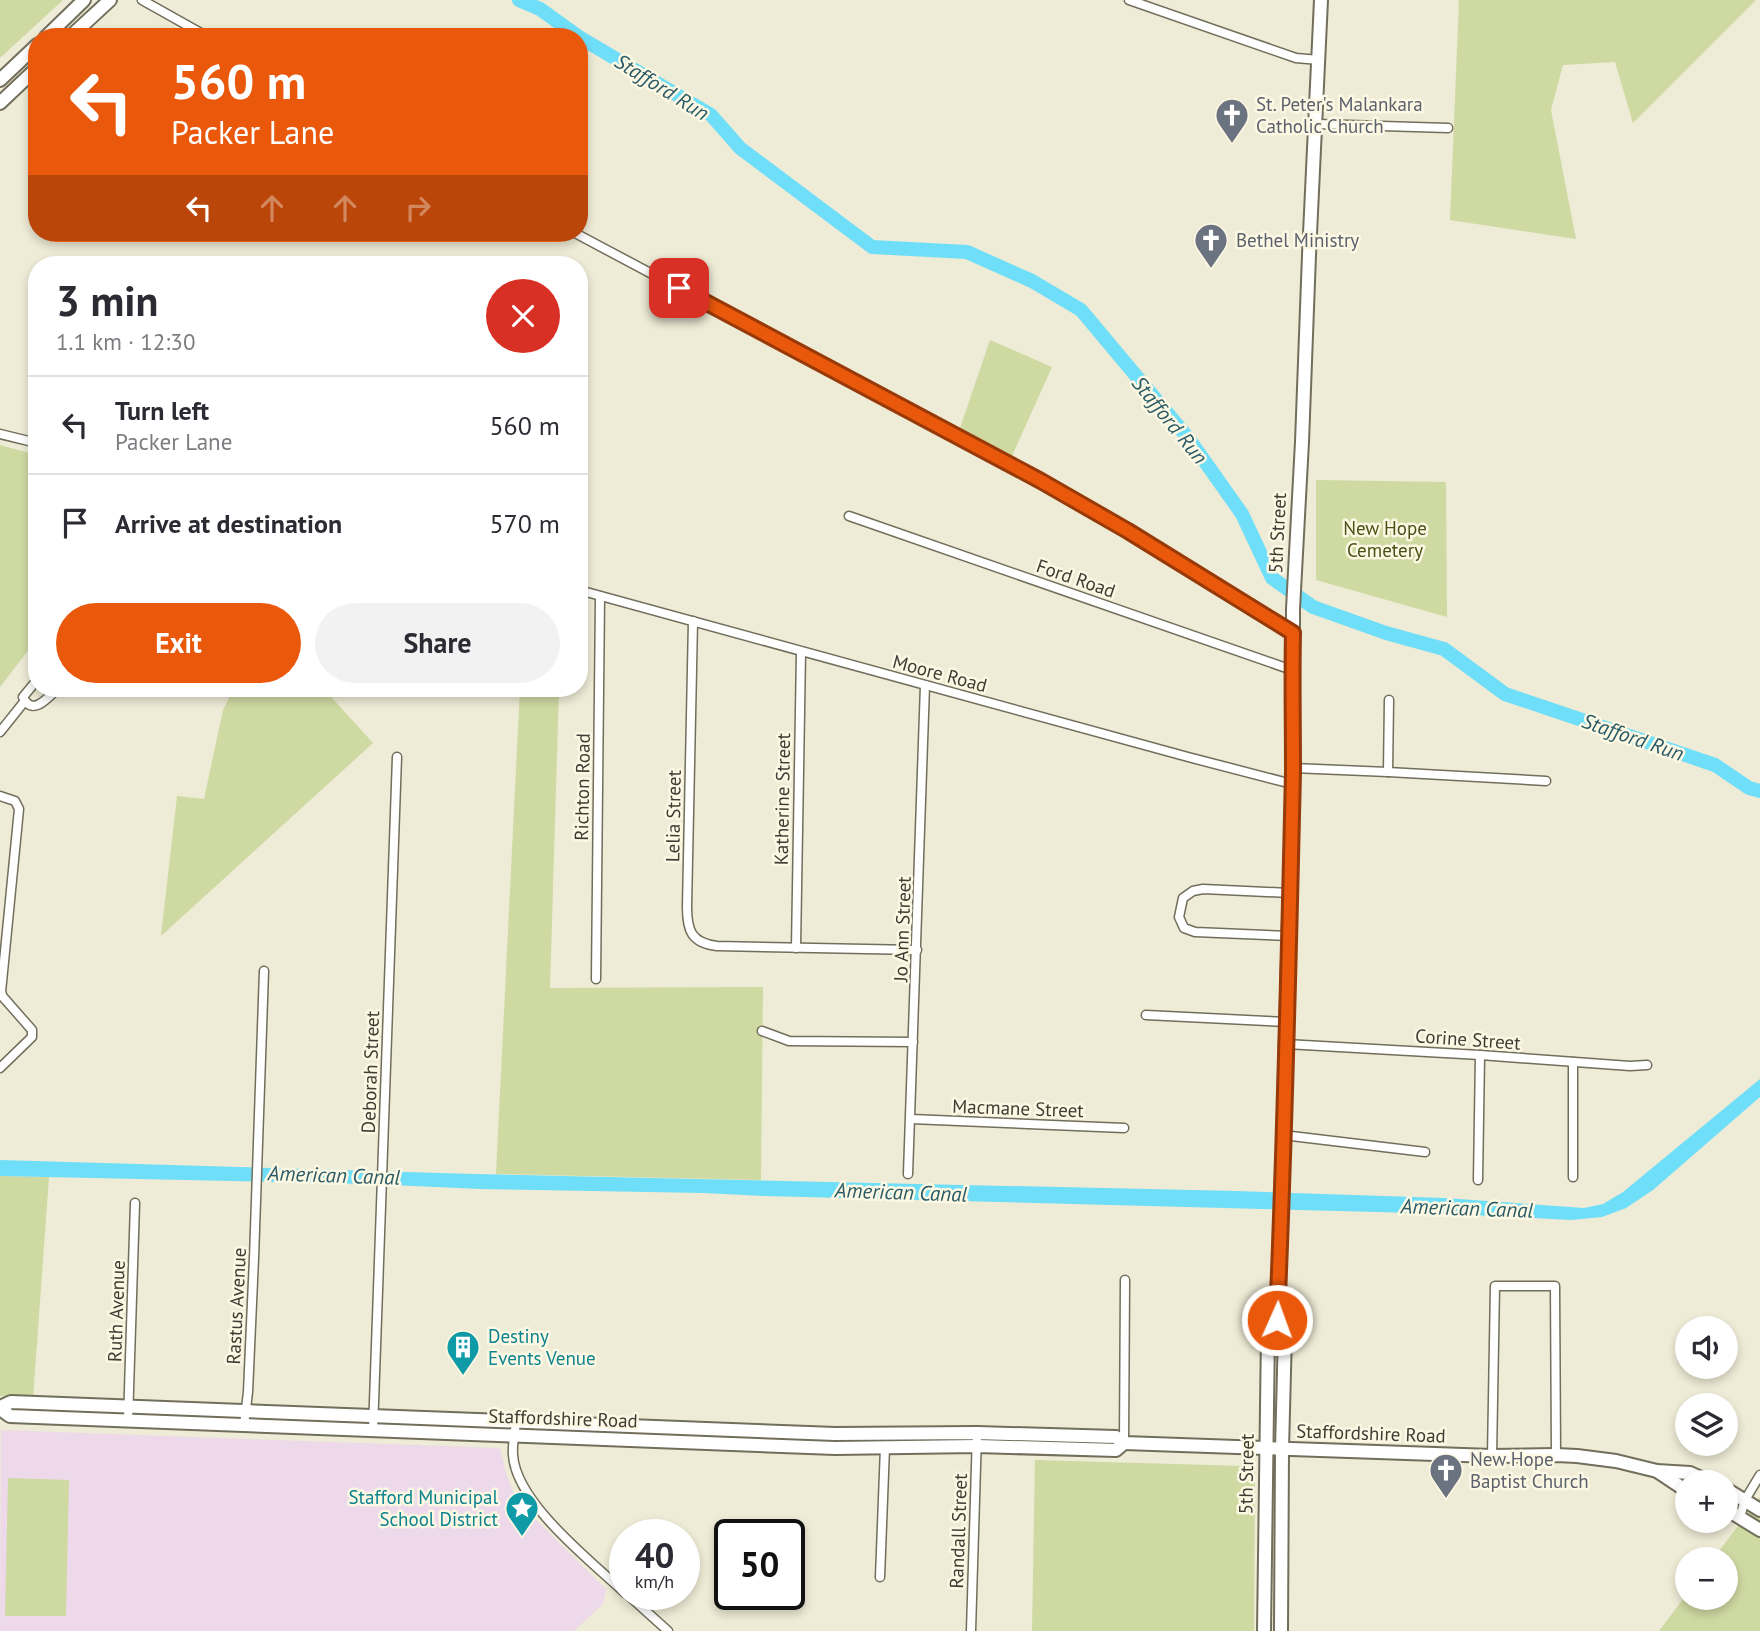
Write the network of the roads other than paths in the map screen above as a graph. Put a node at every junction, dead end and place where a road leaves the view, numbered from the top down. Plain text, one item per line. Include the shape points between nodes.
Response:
1 (83, 0) edge
2 (110, 0) edge
3 (142, 0) edge
4 (1129, 0) edge
5 (1321, 0) edge
6 (55, 28) edge
7 (80, 28) edge
8 (192, 28) edge
9 (28, 54) edge
10 (1319, 61) junction
11 (28, 77) edge
12 (0, 80) edge
13 (0, 103) edge
14 (1316, 124) junction
15 (1448, 128) dead end
16 (588, 240) edge
17 (0, 433) edge
18 (28, 441) edge
19 (849, 516) dead end
20 (588, 593) edge
21 (600, 596) junction
22 (693, 621) junction
23 (1293, 633) junction
24 (801, 652) junction
25 (1292, 670) junction
26 (925, 685) junction
27 (28, 691) edge
28 (48, 697) edge
29 (1389, 700) dead end
30 (24, 702) junction
31 (0, 732) edge
32 (397, 757) dead end
33 (1293, 768) junction
34 (1388, 772) junction
35 (1546, 781) dead end
36 (1292, 784) junction
37 (0, 796) edge
38 (1289, 893) junction
39 (1289, 936) junction
40 (796, 948) junction
41 (917, 950) junction
42 (264, 971) dead end
43 (596, 979) dead end
44 (1146, 1015) dead end
45 (1287, 1022) junction
46 (762, 1031) dead end
47 (913, 1042) junction
48 (1286, 1044) junction
49 (1480, 1055) junction
50 (1573, 1062) junction
51 (1647, 1065) dead end
52 (0, 1068) edge
53 (911, 1119) junction
54 (1124, 1128) dead end
55 (1283, 1135) junction
56 (1425, 1152) dead end
57 (908, 1174) dead end
58 (1573, 1177) dead end
59 (1478, 1180) dead end
60 (135, 1203) dead end
61 (1125, 1280) dead end
62 (1277, 1320) junction
63 (1284, 1376) junction
64 (1267, 1381) junction
65 (0, 1408) edge
66 (290, 1413) junction
67 (129, 1414) junction
68 (245, 1419) junction
69 (516, 1422) junction
70 (373, 1423) junction
71 (289, 1427) junction
72 (515, 1436) junction
73 (977, 1440) junction
74 (1124, 1443) junction
75 (885, 1447) junction
76 (1265, 1448) junction
77 (1282, 1449) junction
78 (1556, 1455) junction
79 (1492, 1457) junction
80 (1657, 1471) junction
81 (1675, 1473) edge
82 (1760, 1475) edge
83 (1675, 1482) edge
84 (1738, 1496) edge
85 (1745, 1500) junction
86 (1760, 1510) edge
87 (1740, 1517) joint
88 (1760, 1530) edge
89 (1265, 1540) junction
90 (1281, 1540) junction
91 (609, 1577) edge
92 (880, 1577) dead end
93 (1264, 1600) junction
94 (1281, 1600) junction
95 (645, 1610) edge
96 (668, 1631) edge
97 (971, 1631) edge
98 (1264, 1631) edge
99 (1281, 1631) edge

1 - 6 main road
2 - 7 main road
3 - 8 street
4 - 10 street via 1296,58
5 - 10 main road, 5th Street
9 - 12 main road
10 - 14 main road, 5th Street
11 - 13 main road
14 - 15 street
14 - 23 main road, 5th Street
16 - 23 street via 1041,481
17 - 18 street
19 - 25 street, Ford Road
20 - 21 street, Moore Road
21 - 22 street, Moore Road
21 - 43 street, Richton Road
22 - 24 street, Moore Road
22 - 40 street, Lelia Street via 688,925 693,936 707,945
23 - 25 main road, 5th Street
24 - 26 street, Moore Road
24 - 40 street, Katherine Street
25 - 33 main road, 5th Street
26 - 36 street, Moore Road
26 - 41 street, Jo Ann Street
27 - 30 street
28 - 30 street via 39,705
29 - 34 street
30 - 31 street
32 - 70 street, Deborah Street
33 - 34 street
33 - 36 main road, 5th Street
34 - 35 street
36 - 38 main road, 5th Street
37 - 52 street via 15,801 19,809 1,992 32,1030 32,1037
38 - 39 main road, 5th Street
38 - 39 street via 1193,891 1183,898 1179,917 1184,928 1195,932
39 - 45 main road, 5th Street
40 - 41 street, Lelia Street
41 - 47 street, Jo Ann Street
42 - 68 street, Rastus Avenue
44 - 45 street
45 - 48 main road, 5th Street
46 - 47 street via 789,1041
47 - 53 street, Jo Ann Street
48 - 49 street, Corine Street
48 - 55 main road, 5th Street
49 - 50 street, Corine Street
49 - 59 street
50 - 51 street, Corine Street
50 - 58 street
53 - 54 street, Macmane Street
53 - 57 street, Jo Ann Street
55 - 56 street
55 - 62 main road, 5th Street
60 - 67 street, Ruth Avenue
61 - 74 street
62 - 63 main road, 5th Street via 1285,1334
62 - 64 main road, 5th Street via 1268,1333
63 - 64 main road
63 - 77 main road, 5th Street
64 - 76 main road, 5th Street
65 - 67 main road, Staffordshire Road via 10,1416
66 - 68 main road, Staffordshire Road
66 - 70 main road, Staffordshire Road
66 - 71 street
67 - 68 main road, Staffordshire Road
68 - 71 main road, Staffordshire Road
69 - 70 main road, Staffordshire Road
69 - 72 street
69 - 73 main road, Staffordshire Road
70 - 71 main road, Staffordshire Road
70 - 72 main road, Staffordshire Road
72 - 75 main road, Staffordshire Road
72 - 91 street via 512,1454 521,1484 561,1532
73 - 74 main road, Staffordshire Road via 1116,1437
73 - 75 main road, Staffordshire Road
73 - 97 street, Randall Street
74 - 76 main road, Staffordshire Road
75 - 92 street
76 - 77 main road, Staffordshire Road
76 - 89 main road, 5th Street
77 - 79 main road, Staffordshire Road
77 - 90 main road, 5th Street
78 - 79 main road, Staffordshire Road
78 - 79 street via 1555,1286 1495,1286
78 - 80 main road, Staffordshire Road
80 - 81 main road, Staffordshire Road
80 - 83 main road, Staffordshire Road
82 - 85 street
84 - 85 main road
85 - 86 main road
85 - 87 street
87 - 88 main road
89 - 90 main road
89 - 93 main road, 5th Street
90 - 94 main road, 5th Street
93 - 94 main road
93 - 98 main road, 5th Street
94 - 99 main road, 5th Street
95 - 96 street

